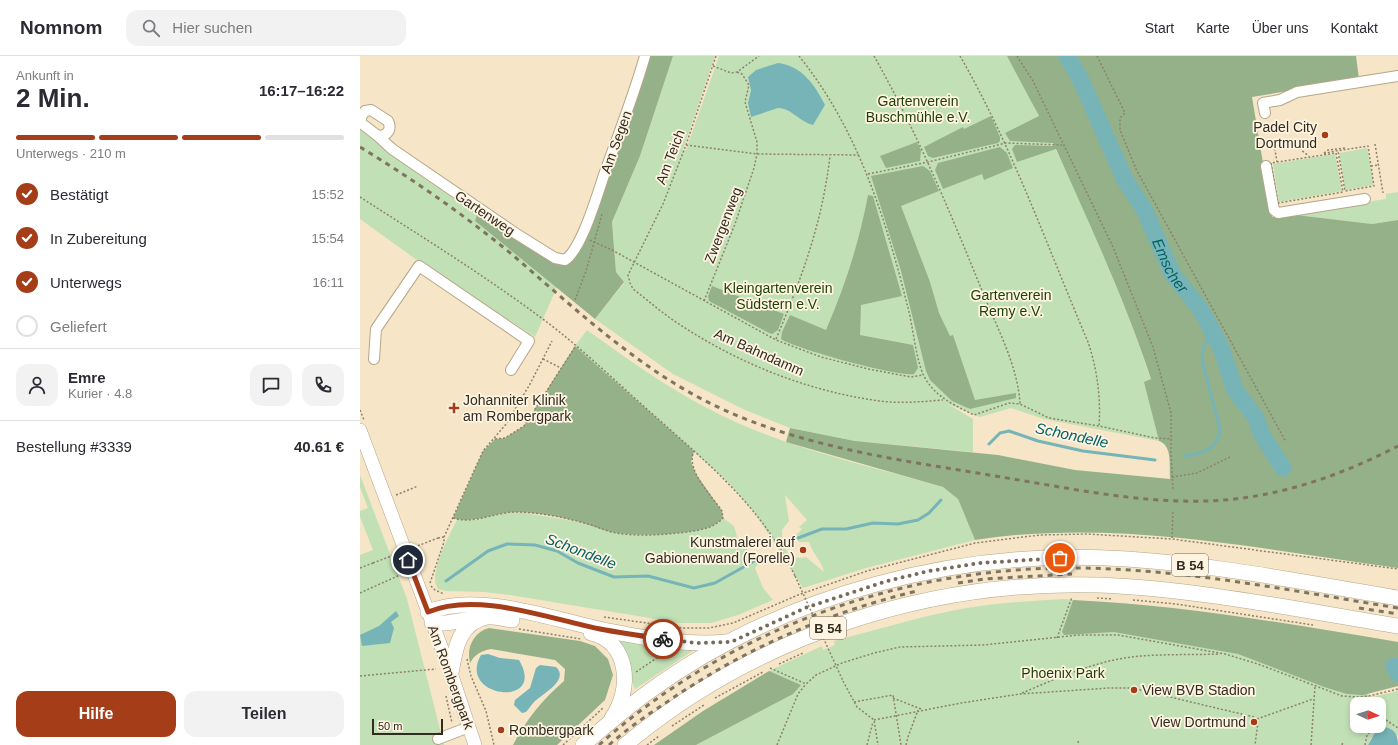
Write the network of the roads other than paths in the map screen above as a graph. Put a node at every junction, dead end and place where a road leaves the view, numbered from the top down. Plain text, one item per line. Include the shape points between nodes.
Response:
1 (645, 56) edge
2 (1398, 76) edge
3 (1265, 113) dead end
4 (378, 136) dead end
5 (1266, 166) dead end
6 (1365, 199) dead end
7 (585, 228) joint
8 (374, 359) dead end
9 (511, 370) dead end
10 (360, 430) edge
11 (1398, 598) edge
12 (487, 617) junction
13 (430, 618) junction
14 (1398, 626) edge
15 (731, 642) junction
16 (451, 673) junction
17 (606, 726) junction
18 (469, 727) junction
19 (438, 739) dead end
20 (475, 745) edge
21 (583, 745) edge
22 (625, 745) edge

1 - 7 street, Am Segen
2 - 3 street via 1297,92 1280,100 1264,103
4 - 7 street, Gartenweg via 392,149 462,198 555,258 569,258
5 - 6 street via 1274,210 1278,213
8 - 9 street via 376,329 419,266 529,340
10 - 13 main road, Am Rombergpark
11 - 15 highway, B 54 via 1273,577 1155,562 1100,558 1023,559 929,571 887,581 805,608
12 - 13 highway via 446,623
12 - 16 highway via 468,627 459,637
12 - 17 highway via 605,638 616,650 625,678 622,700
13 - 15 highway via 438,608 485,606 542,614 599,629 681,635 708,643
13 - 16 main road, Am Rombergpark
14 - 22 highway, B 54 via 1228,599 1126,587 1048,585 953,595 864,616 783,647 689,698
15 - 17 highway, B 54 via 648,693
16 - 18 main road, Am Rombergpark
17 - 21 highway, B 54
18 - 19 street
18 - 20 main road, Am Rombergpark

